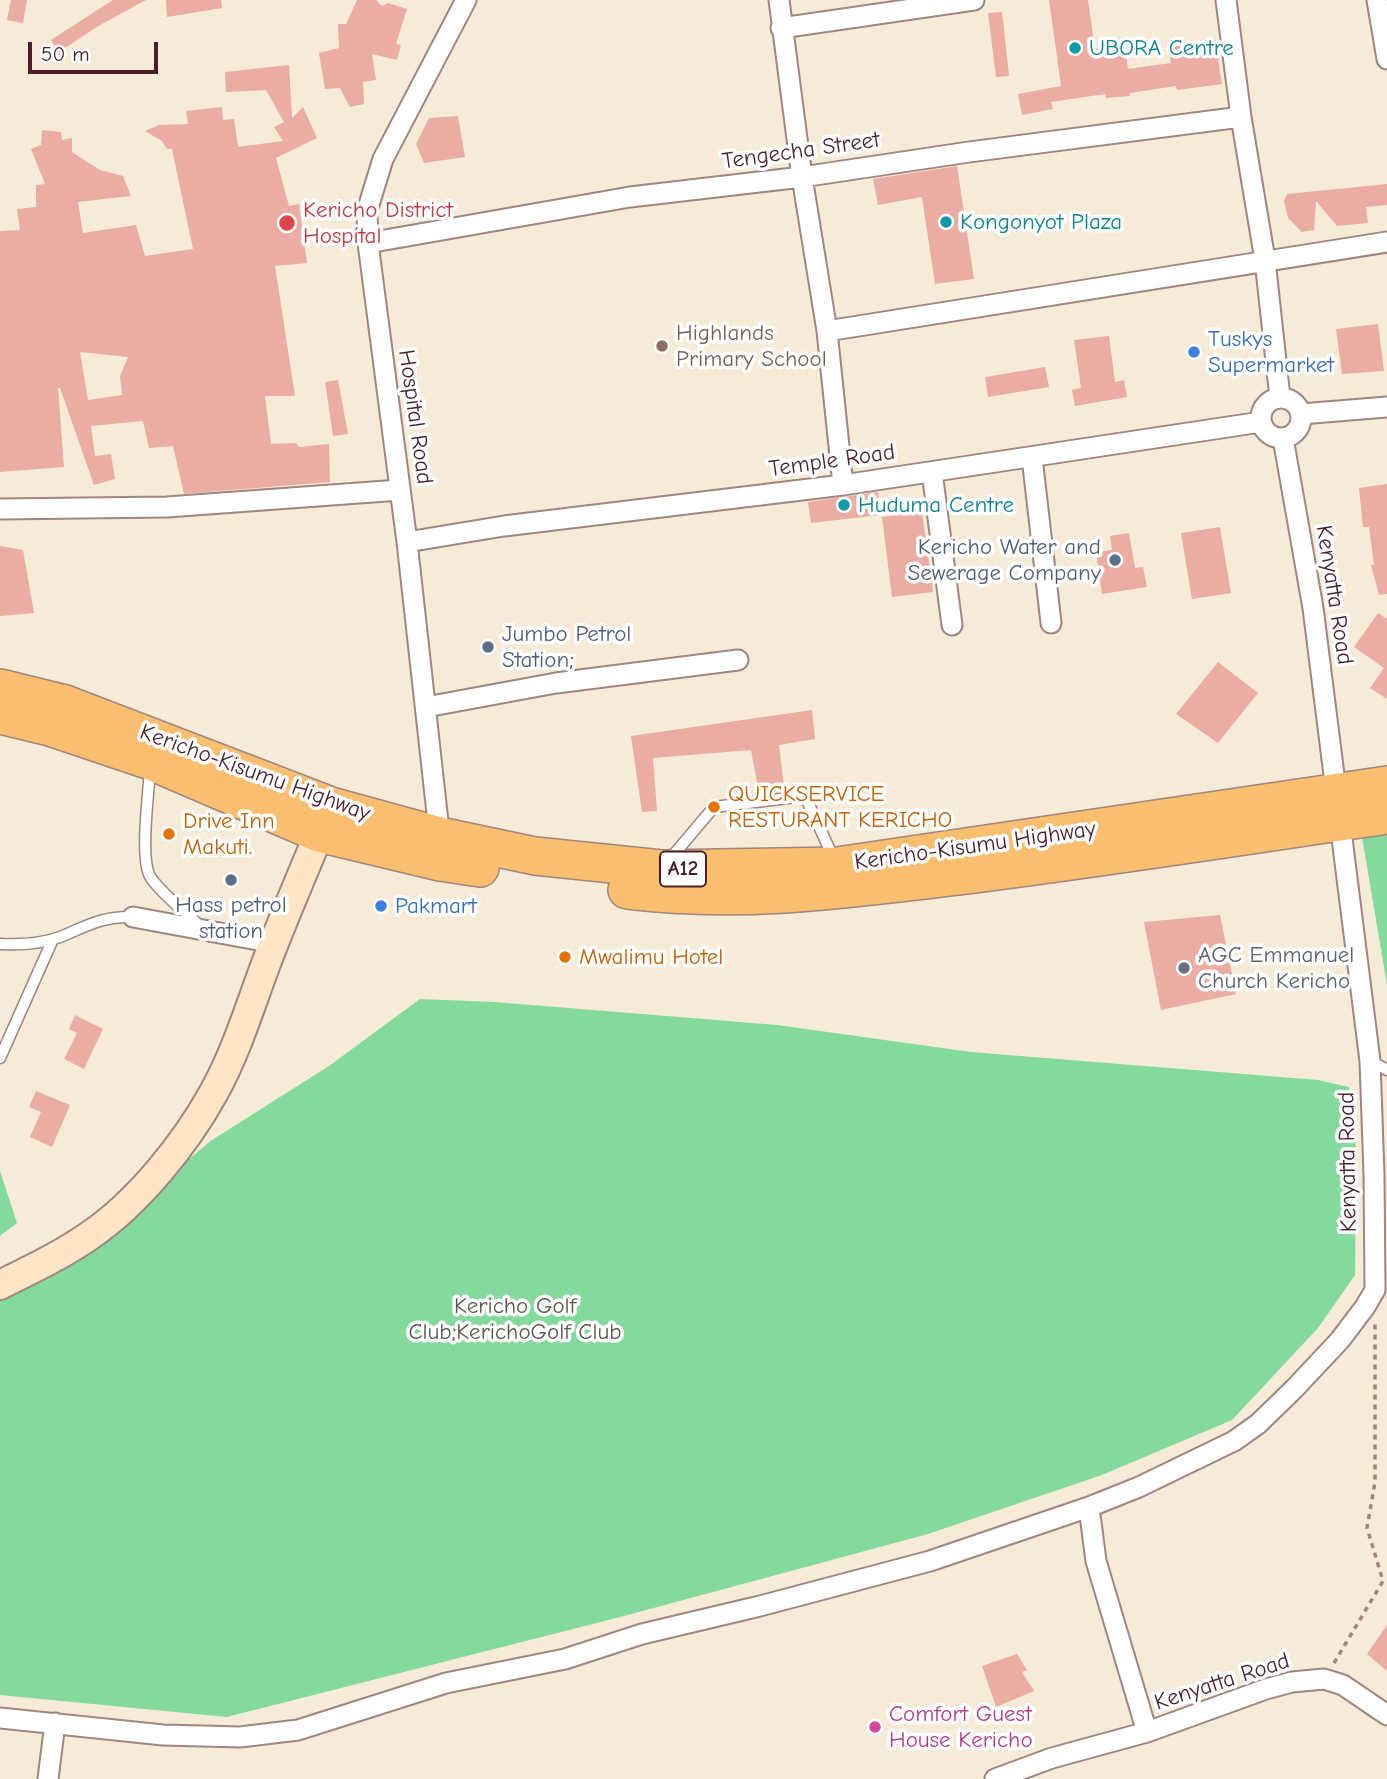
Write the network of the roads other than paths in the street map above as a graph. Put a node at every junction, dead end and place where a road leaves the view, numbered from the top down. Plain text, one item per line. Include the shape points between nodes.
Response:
1 (466, 0) edge
2 (779, 0) edge
3 (974, 0) edge
4 (1226, 0) edge
5 (1377, 0) edge
6 (781, 28) junction
7 (1387, 59) edge
8 (1241, 117) junction
9 (802, 177) junction
10 (1387, 242) edge
11 (368, 243) junction
12 (1265, 260) junction
13 (827, 331) junction
14 (1280, 398) junction
15 (1387, 407) edge
16 (1301, 414) junction
17 (1261, 422) junction
18 (1283, 438) junction
19 (1032, 457) junction
20 (932, 472) junction
21 (843, 485) junction
22 (400, 490) junction
23 (0, 509) edge
24 (407, 542) junction
25 (1051, 623) dead end
26 (952, 625) dead end
27 (738, 660) dead end
28 (0, 688) edge
29 (426, 708) junction
30 (0, 715) edge
31 (151, 761) junction
32 (1387, 785) edge
33 (1338, 807) junction
34 (1387, 815) edge
35 (325, 820) junction
36 (440, 849) junction
37 (837, 866) junction
38 (661, 869) junction
39 (133, 917) joint
40 (205, 930) junction
41 (53, 939) junction
42 (274, 943) junction
43 (0, 944) edge
44 (0, 1058) edge
45 (1379, 1065) edge
46 (1381, 1239) edge
47 (0, 1285) edge
48 (1089, 1507) junction
49 (1387, 1715) edge
50 (0, 1718) edge
51 (55, 1723) junction
52 (1147, 1732) junction
53 (48, 1779) edge
54 (995, 1779) edge

1 - 11 street, Hospital Road via 383,159 367,211
2 - 6 street
3 - 6 street
4 - 8 street
5 - 7 street
6 - 9 street
8 - 9 street, Tengecha Street
8 - 12 street
9 - 11 street, Tengecha Street via 630,197
9 - 13 street
10 - 12 street
11 - 22 street, Hospital Road
12 - 13 street
12 - 14 street
13 - 21 street
14 - 16 street via 1293,402
14 - 17 street via 1268,402
15 - 16 street
16 - 18 street via 1299,428
17 - 18 street via 1270,435
17 - 19 street, Temple Road
18 - 33 street, Kenyatta Road via 1313,608
19 - 20 street, Temple Road
19 - 25 street
20 - 21 street, Temple Road
20 - 26 street
21 - 24 street, Temple Road
22 - 23 street via 167,507
22 - 24 street, Hospital Road
24 - 29 street, Hospital Road
27 - 29 street via 556,683
28 - 35 highway, Kericho-Kisumu Highway / A12 via 65,704 158,737
29 - 36 street, Hospital Road
30 - 31 highway, Kericho-Kisumu Highway / A12
31 - 35 highway, Kericho-Kisumu Highway / A12
31 - 40 lane via 149,876
32 - 33 highway, Kericho-Kisumu Highway / A12
33 - 34 highway, Kericho-Kisumu Highway / A12
33 - 36 highway, Kericho-Kisumu Highway / A12 via 1012,869 748,897 660,894
33 - 37 highway, Kericho-Kisumu Highway / A12
33 - 45 street, Kenyatta Road
35 - 36 highway, Kericho-Kisumu Highway / A12
35 - 42 street
36 - 38 highway, Kericho-Kisumu Highway / A12
37 - 38 highway, Kericho-Kisumu Highway / A12
37 - 38 lane via 805,796 714,807
39 - 40 street
39 - 41 lane via 112,916
40 - 42 street
41 - 43 lane
41 - 44 lane
42 - 47 street via 215,1091 156,1174 89,1237
45 - 46 street, Kenyatta Road
46 - 48 street, Kenyatta Road via 1375,1290 1361,1314 1258,1424 1234,1441
48 - 51 street via 930,1561 642,1634 565,1659 446,1683 298,1730 240,1737 163,1735
48 - 52 street, Kenyatta Road via 1096,1561
49 - 52 street, Kenyatta Road via 1343,1685 1324,1679 1266,1689
50 - 51 street
51 - 53 street
52 - 54 street, Kenyatta Road

